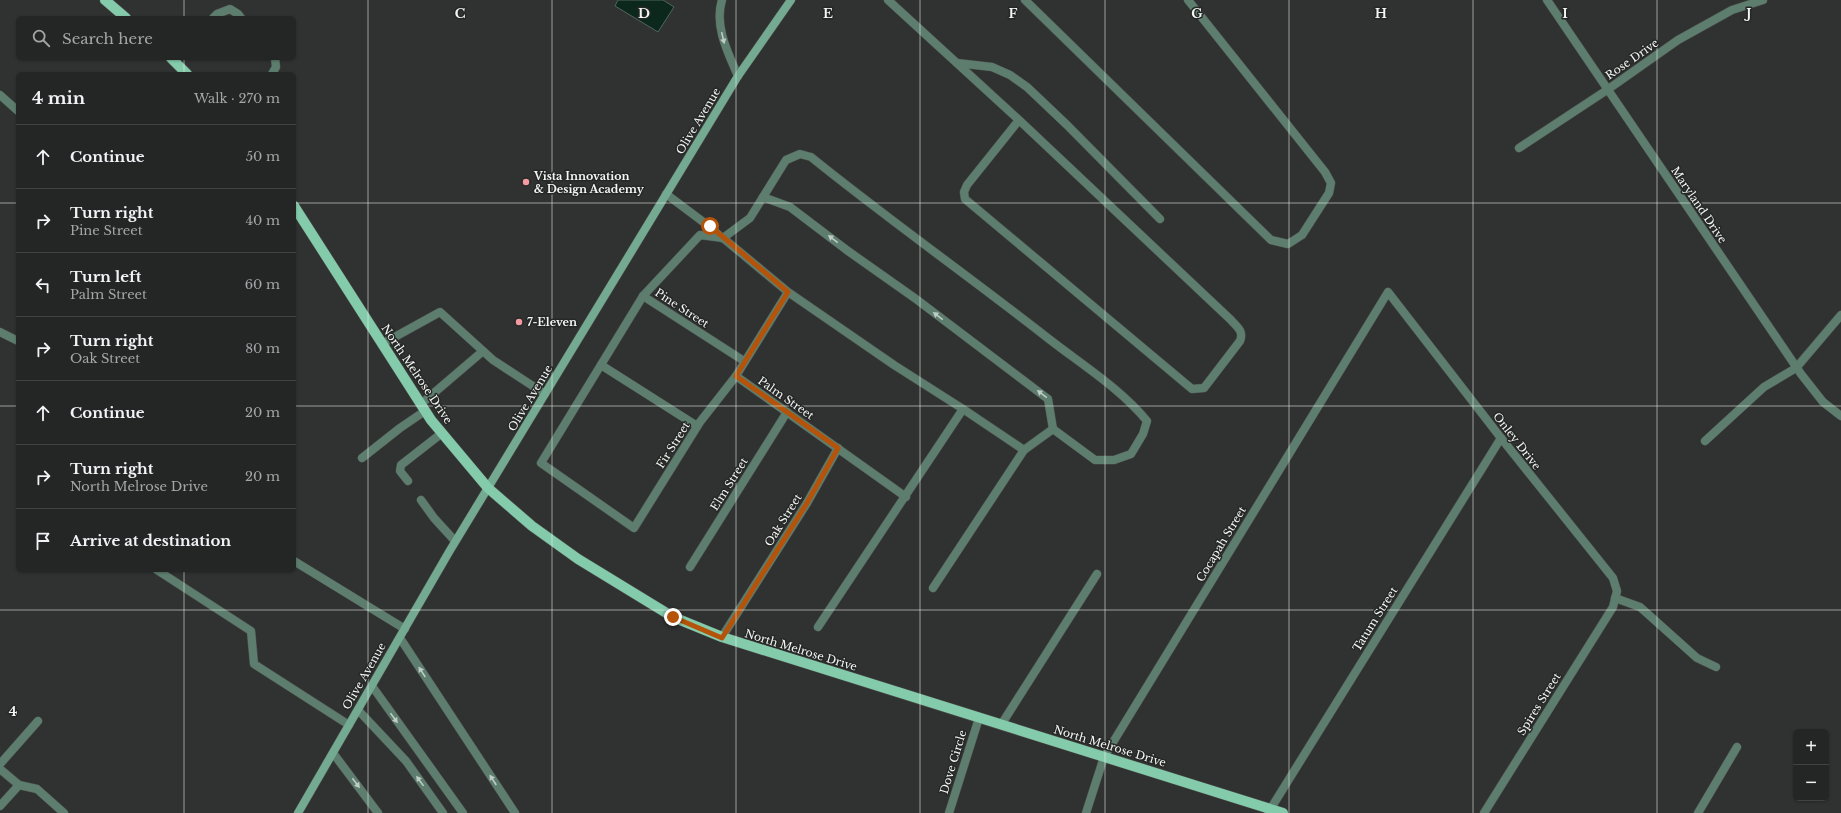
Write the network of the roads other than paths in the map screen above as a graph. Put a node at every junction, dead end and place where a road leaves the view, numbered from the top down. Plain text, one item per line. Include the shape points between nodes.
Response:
1 (104, 0) edge
2 (722, 0) edge
3 (791, 0) edge
4 (888, 0) edge
5 (1025, 0) edge
6 (1188, 0) edge
7 (1547, 0) edge
8 (1763, 0) edge
9 (124, 16) edge
10 (216, 16) edge
11 (240, 16) edge
12 (174, 60) edge
13 (275, 60) edge
14 (957, 63) junction
15 (185, 72) edge
16 (273, 72) edge
17 (738, 76) junction
18 (1607, 90) junction
19 (0, 96) edge
20 (16, 109) edge
21 (1019, 120) junction
22 (1519, 148) dead end
23 (666, 194) junction
24 (763, 197) junction
25 (296, 209) edge
26 (1160, 219) dead end
27 (723, 238) junction
28 (788, 292) junction
29 (1388, 292) joint
30 (643, 296) junction
31 (1841, 315) edge
32 (0, 332) edge
33 (16, 340) edge
34 (382, 344) junction
35 (483, 351) junction
36 (744, 361) junction
37 (602, 365) junction
38 (1796, 368) junction
39 (736, 376) junction
40 (546, 394) junction
41 (423, 408) junction
42 (963, 409) junction
43 (787, 412) junction
44 (1841, 416) edge
45 (697, 426) junction
46 (1053, 429) junction
47 (442, 433) junction
48 (1501, 438) junction
49 (1705, 441) dead end
50 (838, 448) junction
51 (1024, 450) junction
52 (362, 458) dead end
53 (408, 481) dead end
54 (488, 488) junction
55 (906, 497) junction
56 (421, 500) dead end
57 (634, 528) joint
58 (455, 542) junction
59 (296, 562) edge
60 (690, 567) dead end
61 (160, 572) edge
62 (1097, 574) dead end
63 (933, 588) dead end
64 (1615, 598) junction
65 (1613, 606) joint
66 (818, 627) dead end
67 (404, 629) junction
68 (400, 638) junction
69 (722, 638) junction
70 (1716, 667) dead end
71 (372, 686) junction
72 (358, 710) junction
73 (979, 718) junction
74 (38, 721) dead end
75 (349, 724) junction
76 (1001, 725) junction
77 (1737, 747) dead end
78 (333, 753) junction
79 (1104, 757) junction
80 (0, 764) edge
81 (0, 769) edge
82 (18, 785) junction
83 (0, 806) edge
84 (1269, 811) edge
85 (64, 813) edge
86 (298, 813) edge
87 (378, 813) edge
88 (443, 813) edge
89 (462, 813) edge
90 (515, 813) edge
91 (949, 813) edge
92 (1086, 813) edge
93 (1283, 813) edge
94 (1484, 813) edge
95 (1698, 813) edge

1 - 9 main road
2 -> 17 street via 722,39
3 - 17 main road, Olive Avenue
4 - 14 street
5 - 6 street via 1271,240 1288,244 1302,236 1329,193 1331,183 1325,172
7 - 18 street, Maryland Drive
8 - 18 street, Rose Drive via 1732,10 1678,40
10 - 11 street via 230,10
12 - 15 main road
13 - 16 street
14 - 21 street
14 - 26 street via 992,67 1027,87
17 - 23 main road, Olive Avenue
18 - 22 street, Rose Drive
18 - 38 street, Maryland Drive
19 - 20 street
21 - 21 street via 967,185 965,199 1192,389 1204,388 1240,342 1240,330
23 - 27 street
23 - 40 main road, Olive Avenue
24 - 27 street via 750,218
46 -> 24 street via 1048,398 790,206
24 - 46 street via 786,160 800,154 811,157 1099,377 1137,409 1146,420 1143,434 1131,454 1114,460 1095,460
25 - 34 main road, North Melrose Drive
27 - 28 street
27 - 30 street via 700,235
28 - 36 street
28 - 42 street
29 - 48 street, Onley Drive
29 - 79 street, Cocapah Street
30 - 36 street, Pine Street
30 - 37 street, Pine Street
31 - 38 street
32 - 33 street
34 - 35 street via 440,312
34 - 41 main road, North Melrose Drive
35 - 40 street
35 - 41 street
36 - 39 street
37 - 45 street
37 - 57 street, Pine Street via 541,463
38 - 44 street, Maryland Drive via 1824,402
38 - 49 street via 1764,387
39 - 43 street, Palm Street
39 - 45 street, Fir Street
40 - 54 main road, Olive Avenue
41 - 47 main road, North Melrose Drive
41 - 52 street
42 - 51 street
42 - 55 street
43 - 50 street, Palm Street
43 - 60 street, Elm Street
45 - 57 street, Fir Street
46 - 51 street
47 - 53 street via 401,465 400,471
47 - 54 main road, North Melrose Drive
48 - 64 street, Onley Drive via 1612,578 1617,591
48 - 84 street, Tatum Street
50 - 55 street, Palm Street
50 - 69 street, Oak Street via 807,503
51 - 63 street
54 - 58 main road, Olive Avenue
54 - 69 main road, North Melrose Drive via 532,526 578,559 673,617
55 - 66 street
56 - 58 street
58 - 67 main road, Olive Avenue
59 - 67 street
61 - 75 street via 251,631 254,664
62 - 76 street
64 - 65 street, Onley Drive
64 - 70 street via 1640,606 1697,658
65 - 94 street, Spires Street
67 - 68 main road, Olive Avenue
68 - 71 main road, Olive Avenue
90 -> 68 street
69 - 73 main road, North Melrose Drive
71 - 72 main road, Olive Avenue
71 -> 89 street
72 - 75 main road, Olive Avenue
88 -> 72 street via 406,762
73 - 76 main road, North Melrose Drive
73 - 91 street, Dove Circle
74 - 80 street
75 - 78 main road, Olive Avenue
76 - 79 main road, North Melrose Drive
77 - 95 street
78 - 86 main road, Olive Avenue
78 -> 87 street
79 - 84 main road, North Melrose Drive
79 - 92 street, Cocapah Street
81 - 82 street
82 - 83 street
82 - 85 street via 37,789
84 - 93 main road, North Melrose Drive

